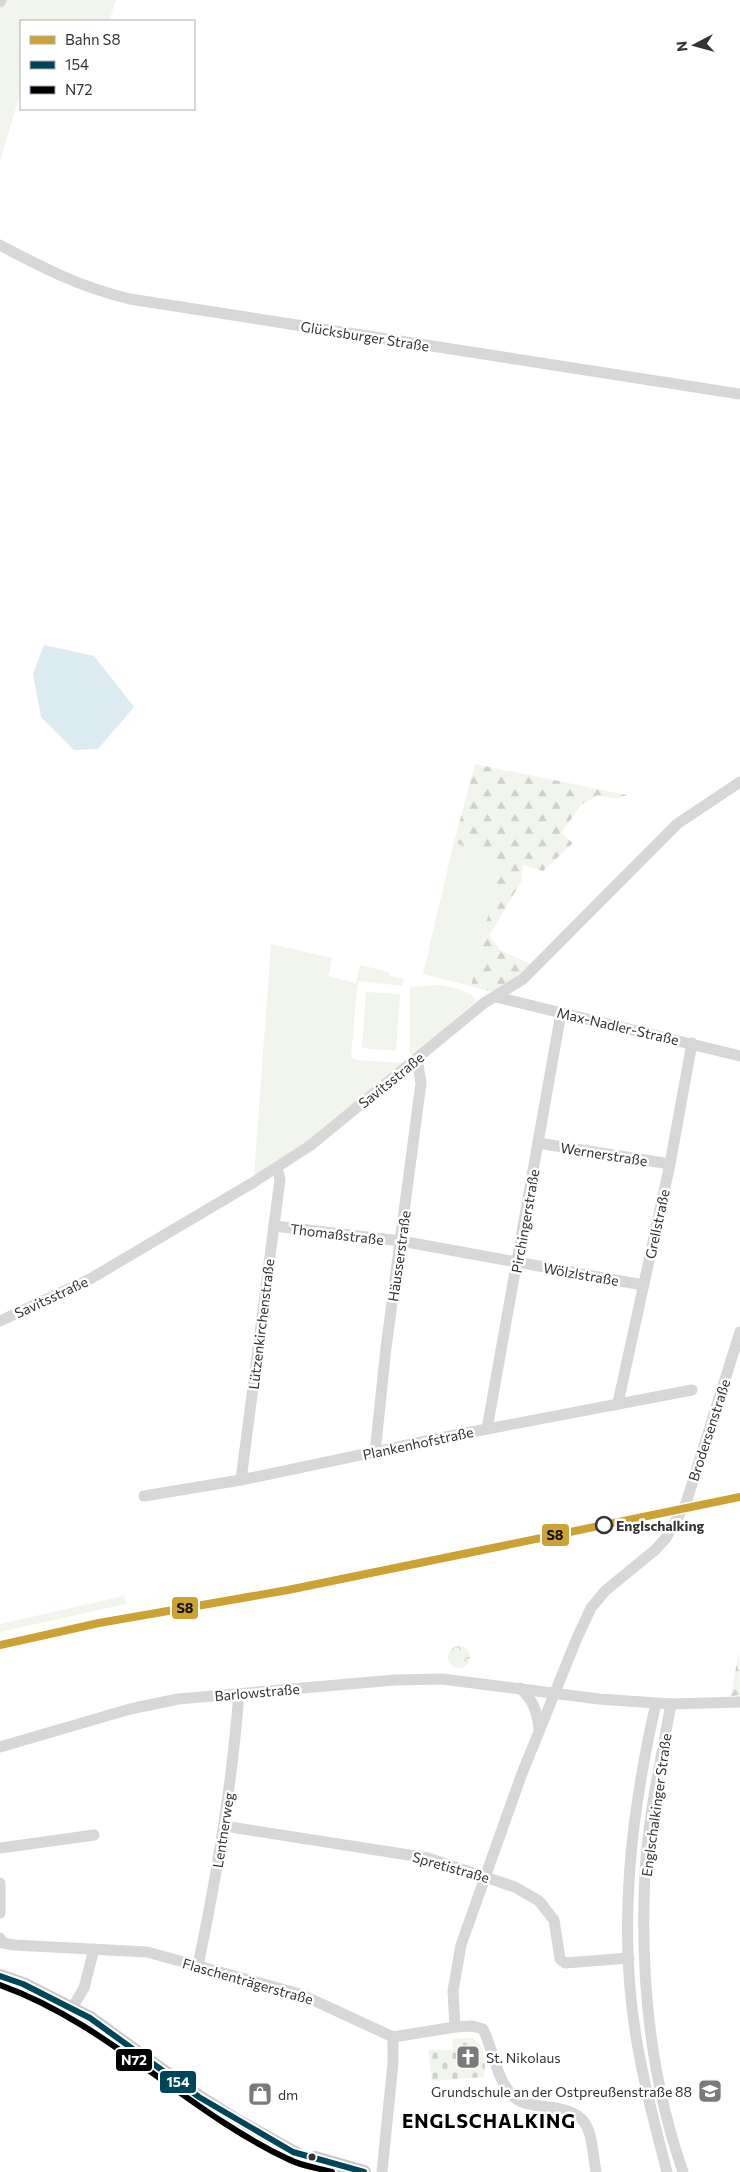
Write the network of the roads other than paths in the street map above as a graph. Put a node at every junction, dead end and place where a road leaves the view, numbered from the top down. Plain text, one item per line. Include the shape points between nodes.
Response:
1 (0, 245) edge
2 (740, 394) edge
3 (740, 782) edge
4 (496, 997) junction
5 (561, 1013) junction
6 (692, 1043) junction
7 (740, 1056) edge
8 (417, 1059) junction
9 (538, 1143) junction
10 (670, 1164) junction
11 (277, 1168) junction
12 (274, 1226) junction
13 (401, 1241) junction
14 (517, 1263) junction
15 (643, 1285) junction
16 (0, 1321) edge
17 (740, 1332) edge
18 (692, 1390) dead end
19 (618, 1404) junction
20 (487, 1429) junction
21 (375, 1453) junction
22 (241, 1480) junction
23 (144, 1496) dead end
24 (520, 1688) junction
25 (239, 1693) junction
26 (556, 1693) junction
27 (740, 1702) edge
28 (656, 1703) junction
29 (670, 1704) junction
30 (539, 1728) junction
31 (0, 1747) edge
32 (224, 1826) junction
33 (94, 1835) dead end
34 (0, 1848) edge
35 (486, 1877) junction
36 (0, 1883) edge
37 (0, 1913) edge
38 (1, 1940) edge
39 (94, 1948) junction
40 (629, 1958) junction
41 (198, 1965) junction
42 (0, 1976) edge
43 (72, 2008) junction
44 (455, 2027) junction
45 (393, 2037) junction
46 (293, 2152) junction
47 (329, 2172) edge
48 (364, 2172) edge
49 (382, 2172) edge
50 (596, 2172) edge
51 (667, 2172) edge
52 (683, 2172) edge

1 - 2 street, Glücksburger Straße via 92,290 130,299
3 - 4 street, Savitsstraße via 676,824 548,955
4 - 5 street, Max-Nadler-Straße
4 - 8 street, Savitsstraße via 484,1003
5 - 6 street, Max-Nadler-Straße
5 - 9 street, Pirchingerstraße
6 - 7 street, Max-Nadler-Straße
6 - 10 street, Grellstraße
8 - 11 street, Savitsstraße via 312,1145
8 - 13 street, Häusserstraße via 421,1084
9 - 10 street, Wernerstraße
9 - 14 street, Pirchingerstraße
10 - 15 street, Grellstraße
11 - 12 street, Lützenkirchenstraße via 280,1179
11 - 16 street, Savitsstraße via 90,1279
12 - 13 street, Thomaßstraße
12 - 22 street, Lützenkirchenstraße
13 - 14 street, Wölzlstraße
13 - 21 street, Häusserstraße
14 - 15 street, Wölzlstraße
14 - 20 street, Pirchingerstraße
15 - 19 street, Grellstraße
17 - 26 street, Brodersenstraße via 678,1520 655,1550 591,1608
18 - 19 street, Plankenhofstraße
19 - 20 street, Plankenhofstraße
20 - 21 street, Plankenhofstraße
21 - 22 street, Plankenhofstraße
22 - 23 street, Plankenhofstraße
24 - 25 street, Barlowstraße via 418,1679
24 - 26 street, Barlowstraße
24 - 30 street via 537,1712
25 - 31 street, Barlowstraße via 178,1699 130,1709
25 - 32 street, Lentnerweg
26 - 28 street, Barlowstraße
26 - 30 street, Brodersenstraße
27 - 29 street, Barlowstraße
28 - 29 street, Barlowstraße
28 - 40 street, Englschalkinger Straße via 634,1822
29 - 52 street, Englschalkinger Straße via 650,1824 645,1871 644,1948 649,2016 659,2077
30 - 35 street, Brodersenstraße
32 - 35 street, Spretistraße via 428,1858
32 - 41 street, Lentnerweg
33 - 34 street
35 - 40 street, Spretistraße via 515,1887 539,1901 554,1920 560,1959 565,1963
35 - 44 street, Brodersenstraße via 456,1968 453,1991
36 - 37 street
38 - 39 street, Flaschenträgerstraße
39 - 41 street, Flaschenträgerstraße via 147,1952
39 - 43 street via 84,1988
40 - 51 street, Englschalkinger Straße via 637,2042
41 - 45 street, Flaschenträgerstraße via 300,1994
42 - 43 main road
43 - 46 main road via 108,2029 199,2097
44 - 45 street
44 - 50 street via 483,2029 498,2070 514,2097 530,2104 566,2108 588,2126
45 - 49 street
46 - 47 main road
46 - 48 main road

